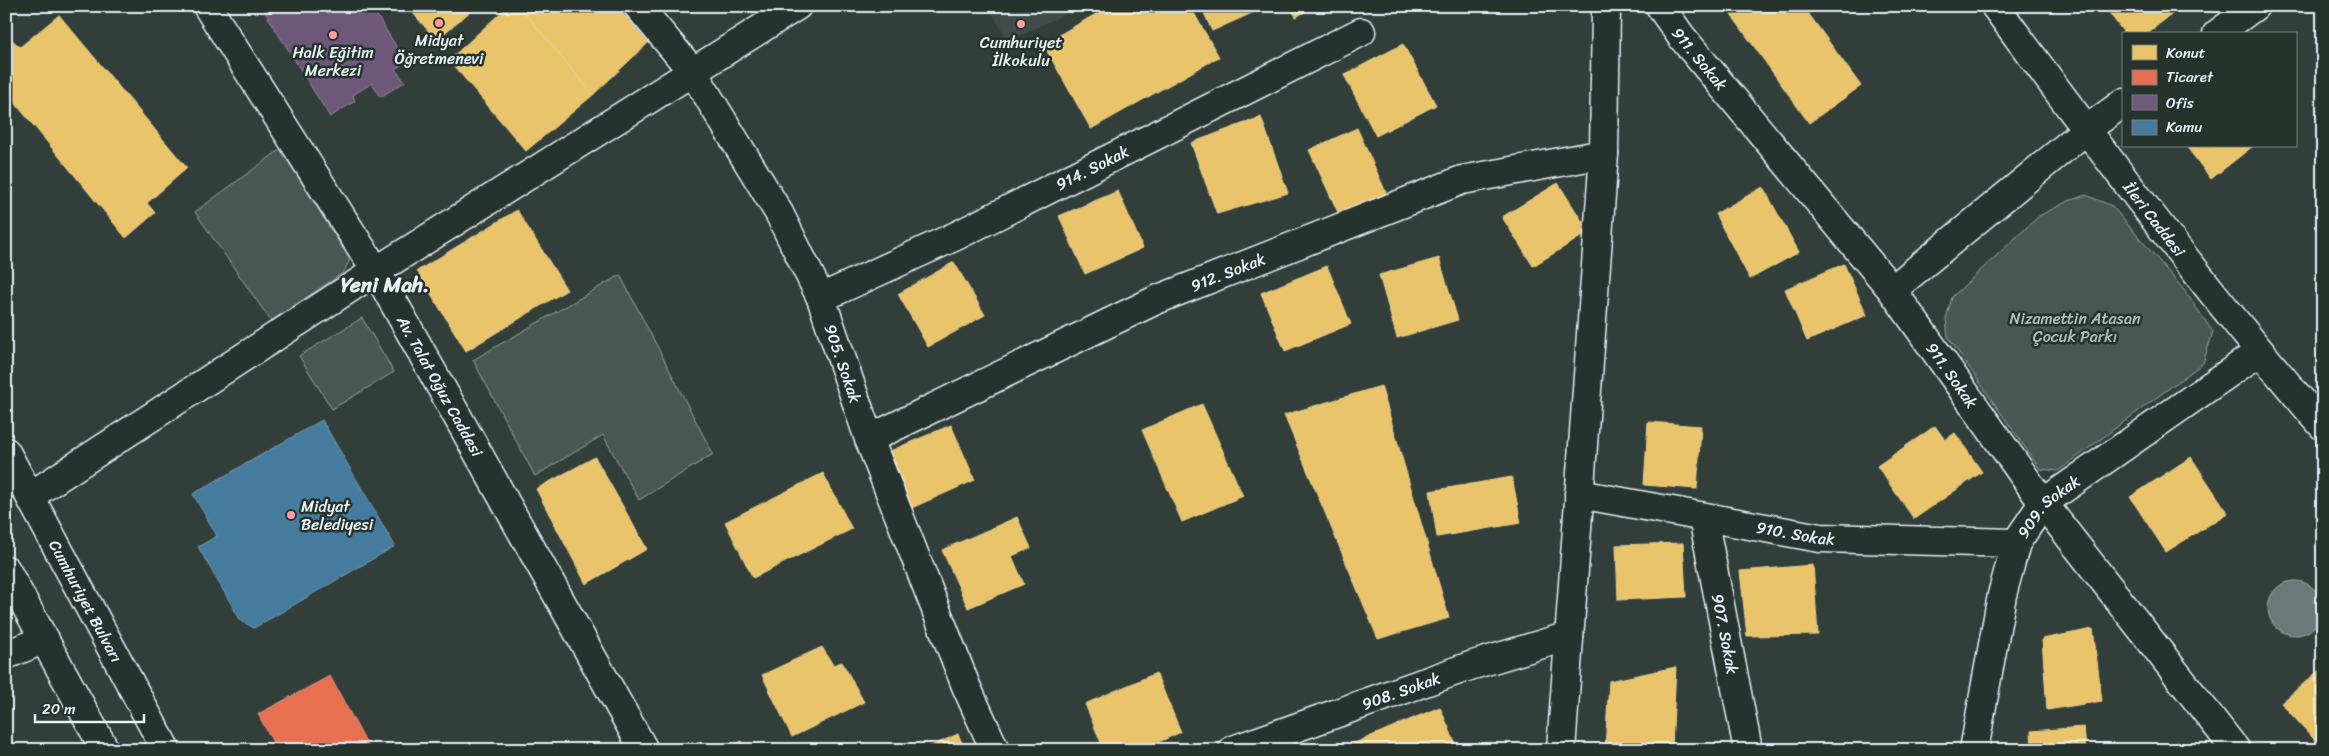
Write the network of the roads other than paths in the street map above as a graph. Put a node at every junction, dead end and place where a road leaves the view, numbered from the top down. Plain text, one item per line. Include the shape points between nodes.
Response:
1 (207, 6) edge
2 (638, 6) edge
3 (797, 6) edge
4 (1606, 6) edge
5 (1660, 6) edge
6 (1995, 6) edge
7 (2255, 6) edge
8 (1361, 32) dead end
9 (2220, 32) edge
10 (692, 72) junction
11 (2122, 104) edge
12 (2086, 130) junction
13 (1604, 154) junction
14 (376, 271) junction
15 (1892, 290) junction
16 (821, 298) junction
17 (2259, 352) junction
18 (2323, 426) edge
19 (869, 439) junction
20 (6, 452) edge
21 (1579, 494) junction
22 (30, 496) junction
23 (2044, 503) junction
24 (1703, 517) junction
25 (2016, 543) junction
26 (6, 570) edge
27 (1569, 636) junction
28 (45, 639) junction
29 (6, 655) edge
30 (105, 750) edge
31 (166, 750) edge
32 (644, 750) edge
33 (995, 750) edge
34 (1233, 750) edge
35 (1561, 750) edge
36 (1748, 750) edge
37 (1974, 750) edge
38 (2236, 750) edge

1 - 14 street, Av. Talat Oğuz Caddesi
2 - 10 street, 905. Sokak
3 - 10 street
4 - 13 street
5 - 15 street, 911. Sokak via 1681,36
6 - 12 street, İleri Caddesi
7 - 9 street
8 - 16 street, 914. Sokak via 958,234
10 - 14 street
10 - 16 street, 905. Sokak via 779,213
11 - 12 street
12 - 15 street
12 - 17 street, İleri Caddesi
13 - 19 street, 912. Sokak via 1462,180 1156,300
13 - 21 street
14 - 22 street
14 - 32 street, Av. Talat Oğuz Caddesi
15 - 23 street, 911. Sokak
16 - 19 street, 905. Sokak
17 - 18 street, İleri Caddesi
17 - 23 street, 909. Sokak
19 - 33 street, 905. Sokak via 966,686
20 - 22 street, Cumhuriyet Bulvarı
21 - 24 street, 910. Sokak
21 - 27 street
22 - 31 street, Cumhuriyet Bulvarı
23 - 25 street, 909. Sokak
23 - 38 street, 911. Sokak
24 - 25 street, 910. Sokak via 1820,538
24 - 36 street, 907. Sokak
25 - 37 street, 909. Sokak via 2002,595
26 - 28 street
27 - 34 street, 908. Sokak
27 - 35 street
28 - 29 street
28 - 30 street

